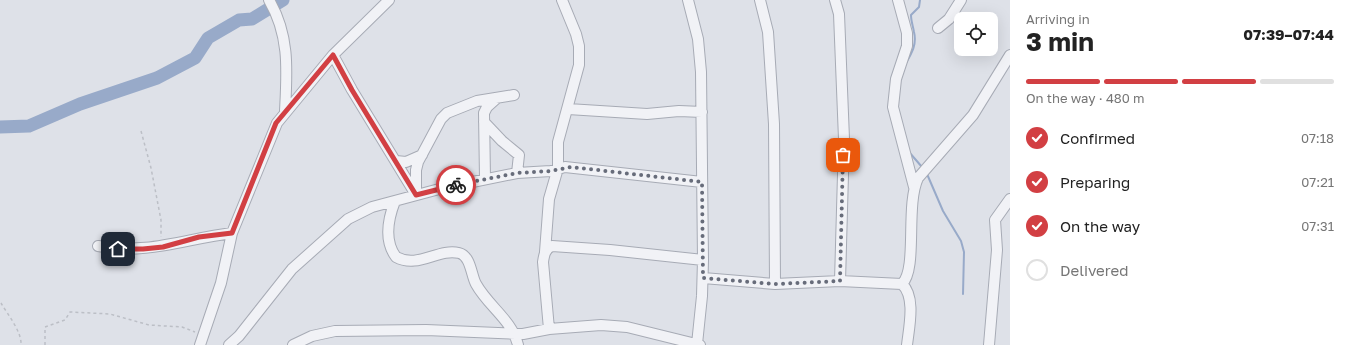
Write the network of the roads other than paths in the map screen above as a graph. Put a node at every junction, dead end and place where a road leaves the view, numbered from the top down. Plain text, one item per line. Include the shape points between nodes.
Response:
1 (269, 0) edge
2 (389, 0) edge
3 (562, 0) edge
4 (688, 0) edge
5 (760, 0) edge
6 (835, 0) edge
7 (898, 0) edge
8 (962, 0) edge
9 (938, 28) dead end
10 (333, 55) junction
11 (1010, 55) edge
12 (514, 95) dead end
13 (497, 98) junction
14 (568, 109) junction
15 (285, 111) junction
16 (702, 112) junction
17 (484, 122) junction
18 (422, 155) junction
19 (396, 161) junction
20 (558, 168) junction
21 (517, 173) junction
22 (485, 179) junction
23 (702, 182) junction
24 (914, 187) junction
25 (416, 195) junction
26 (1010, 199) edge
27 (395, 201) junction
28 (232, 233) junction
29 (98, 246) dead end
30 (545, 252) junction
31 (703, 260) junction
32 (703, 278) junction
33 (840, 281) junction
34 (775, 284) junction
35 (902, 284) junction
36 (549, 329) junction
37 (513, 333) junction
38 (697, 344) edge
39 (200, 345) edge
40 (229, 345) edge
41 (293, 345) edge
42 (518, 345) edge
43 (700, 345) edge
44 (907, 345) edge
45 (989, 345) edge

1 - 15 street via 286,47
2 - 10 street
3 - 14 street via 572,21 579,46 579,65
4 - 16 street via 701,56
5 - 34 street via 768,32 774,124
6 - 33 street via 839,14 843,123
7 - 24 street via 907,39 906,53 895,85 893,107 903,137
8 - 9 street via 949,19
10 - 15 street
10 - 19 street
11 - 24 street via 973,115 918,178
12 - 13 street
13 - 17 street via 487,106
13 - 18 street via 477,101 443,115
14 - 16 street via 647,114
14 - 20 street via 558,142
15 - 28 street via 270,136
16 - 23 street
17 - 21 street via 519,155
17 - 22 street
18 - 19 street via 406,162
18 - 25 street via 416,170
19 - 25 street
20 - 21 street via 551,171
20 - 23 street via 571,167
20 - 30 street via 549,199
21 - 22 street
22 - 25 street
23 - 31 street
24 - 35 street via 911,204 909,275
25 - 27 street
26 - 45 street via 995,220 997,250
27 - 37 street via 388,228 391,248 396,257 409,261 451,253 461,254 468,260 476,284
27 - 40 street via 372,207 339,226 292,269
28 - 29 street via 199,237 163,247 131,249
28 - 39 street via 221,283
30 - 31 street via 552,246
30 - 36 street via 543,271
31 - 32 street
32 - 34 street
32 - 38 street
33 - 34 street
33 - 35 street
35 - 44 street via 908,289 910,298
36 - 37 street via 523,334
36 - 38 street via 614,326
37 - 41 street via 348,330 326,332
37 - 42 street
38 - 43 street

